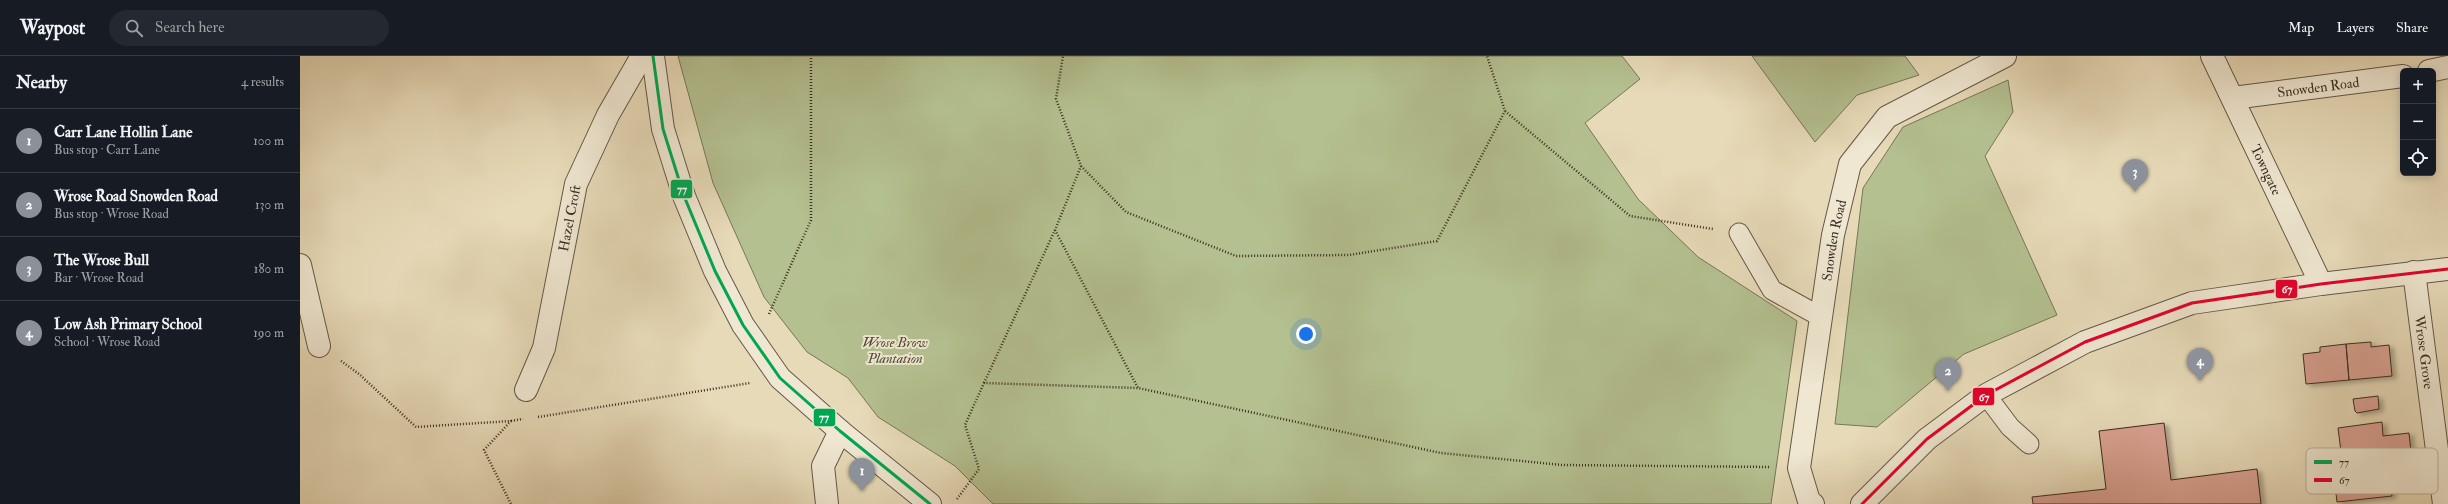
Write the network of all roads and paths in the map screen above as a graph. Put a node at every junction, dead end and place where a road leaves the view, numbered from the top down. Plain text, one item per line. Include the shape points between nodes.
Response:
1 (642, 56) edge
2 (653, 56) edge
3 (811, 56) edge
4 (1063, 56) edge
5 (1487, 56) edge
6 (2005, 56) edge
7 (2212, 56) edge
8 (2448, 67) edge
9 (2436, 70) edge
10 (2400, 76) edge
11 (2234, 98) junction
12 (1505, 111) junction
13 (1081, 166) junction
14 (1055, 230) junction
15 (1739, 233) joint
16 (300, 265) edge
17 (2448, 268) edge
18 (2414, 272) junction
19 (2321, 284) junction
20 (1821, 317) junction
21 (766, 320) dead end
22 (319, 346) joint
23 (780, 378) junction
24 (984, 383) junction
25 (1138, 388) junction
26 (526, 390) dead end
27 (1986, 395) junction
28 (534, 417) dead end
29 (526, 419) dead end
30 (511, 421) junction
31 (840, 431) junction
32 (2029, 444) dead end
33 (2437, 448) edge
34 (2438, 458) edge
35 (1799, 468) junction
36 (511, 504) edge
37 (827, 504) edge
38 (930, 504) edge
39 (953, 504) edge
40 (1813, 504) edge
41 (1862, 504) edge
42 (2444, 504) edge

1 - 26 street, Hazel Croft via 608,115 576,184 544,348
2 - 23 street via 663,129 684,196 715,271 742,325
3 - 21 path via 811,220
4 - 13 path via 1056,99
5 - 12 path
6 - 20 street, Snowden Road via 1886,117 1850,164 1833,235
7 - 11 street, Towngate
8 - 9 street
10 - 11 street, Snowden Road
11 - 19 street, Towngate
12 - 13 path via 1437,241 1349,255 1236,256 1126,212
12 - 15 path via 1630,216
13 - 14 path
14 - 24 path
14 - 25 path
15 - 20 lane via 1772,290
16 - 22 street
17 - 18 street
18 - 19 street
18 - 33 street, Wrose Grove
19 - 27 street via 2192,303 2085,342
20 - 35 street, Snowden Road
22 - 30 path via 359,374 416,427
23 - 28 path
23 - 31 street
24 - 25 path
24 - 39 path via 965,425 979,469
25 - 35 path via 1441,452 1562,465
27 - 32 lane via 2010,427
27 - 41 street via 1927,438
29 - 30 path
30 - 36 path via 484,450
31 - 37 street via 823,466
31 - 38 street
34 - 42 street, Wrose Grove
35 - 40 street, Snowden Road via 1809,501

